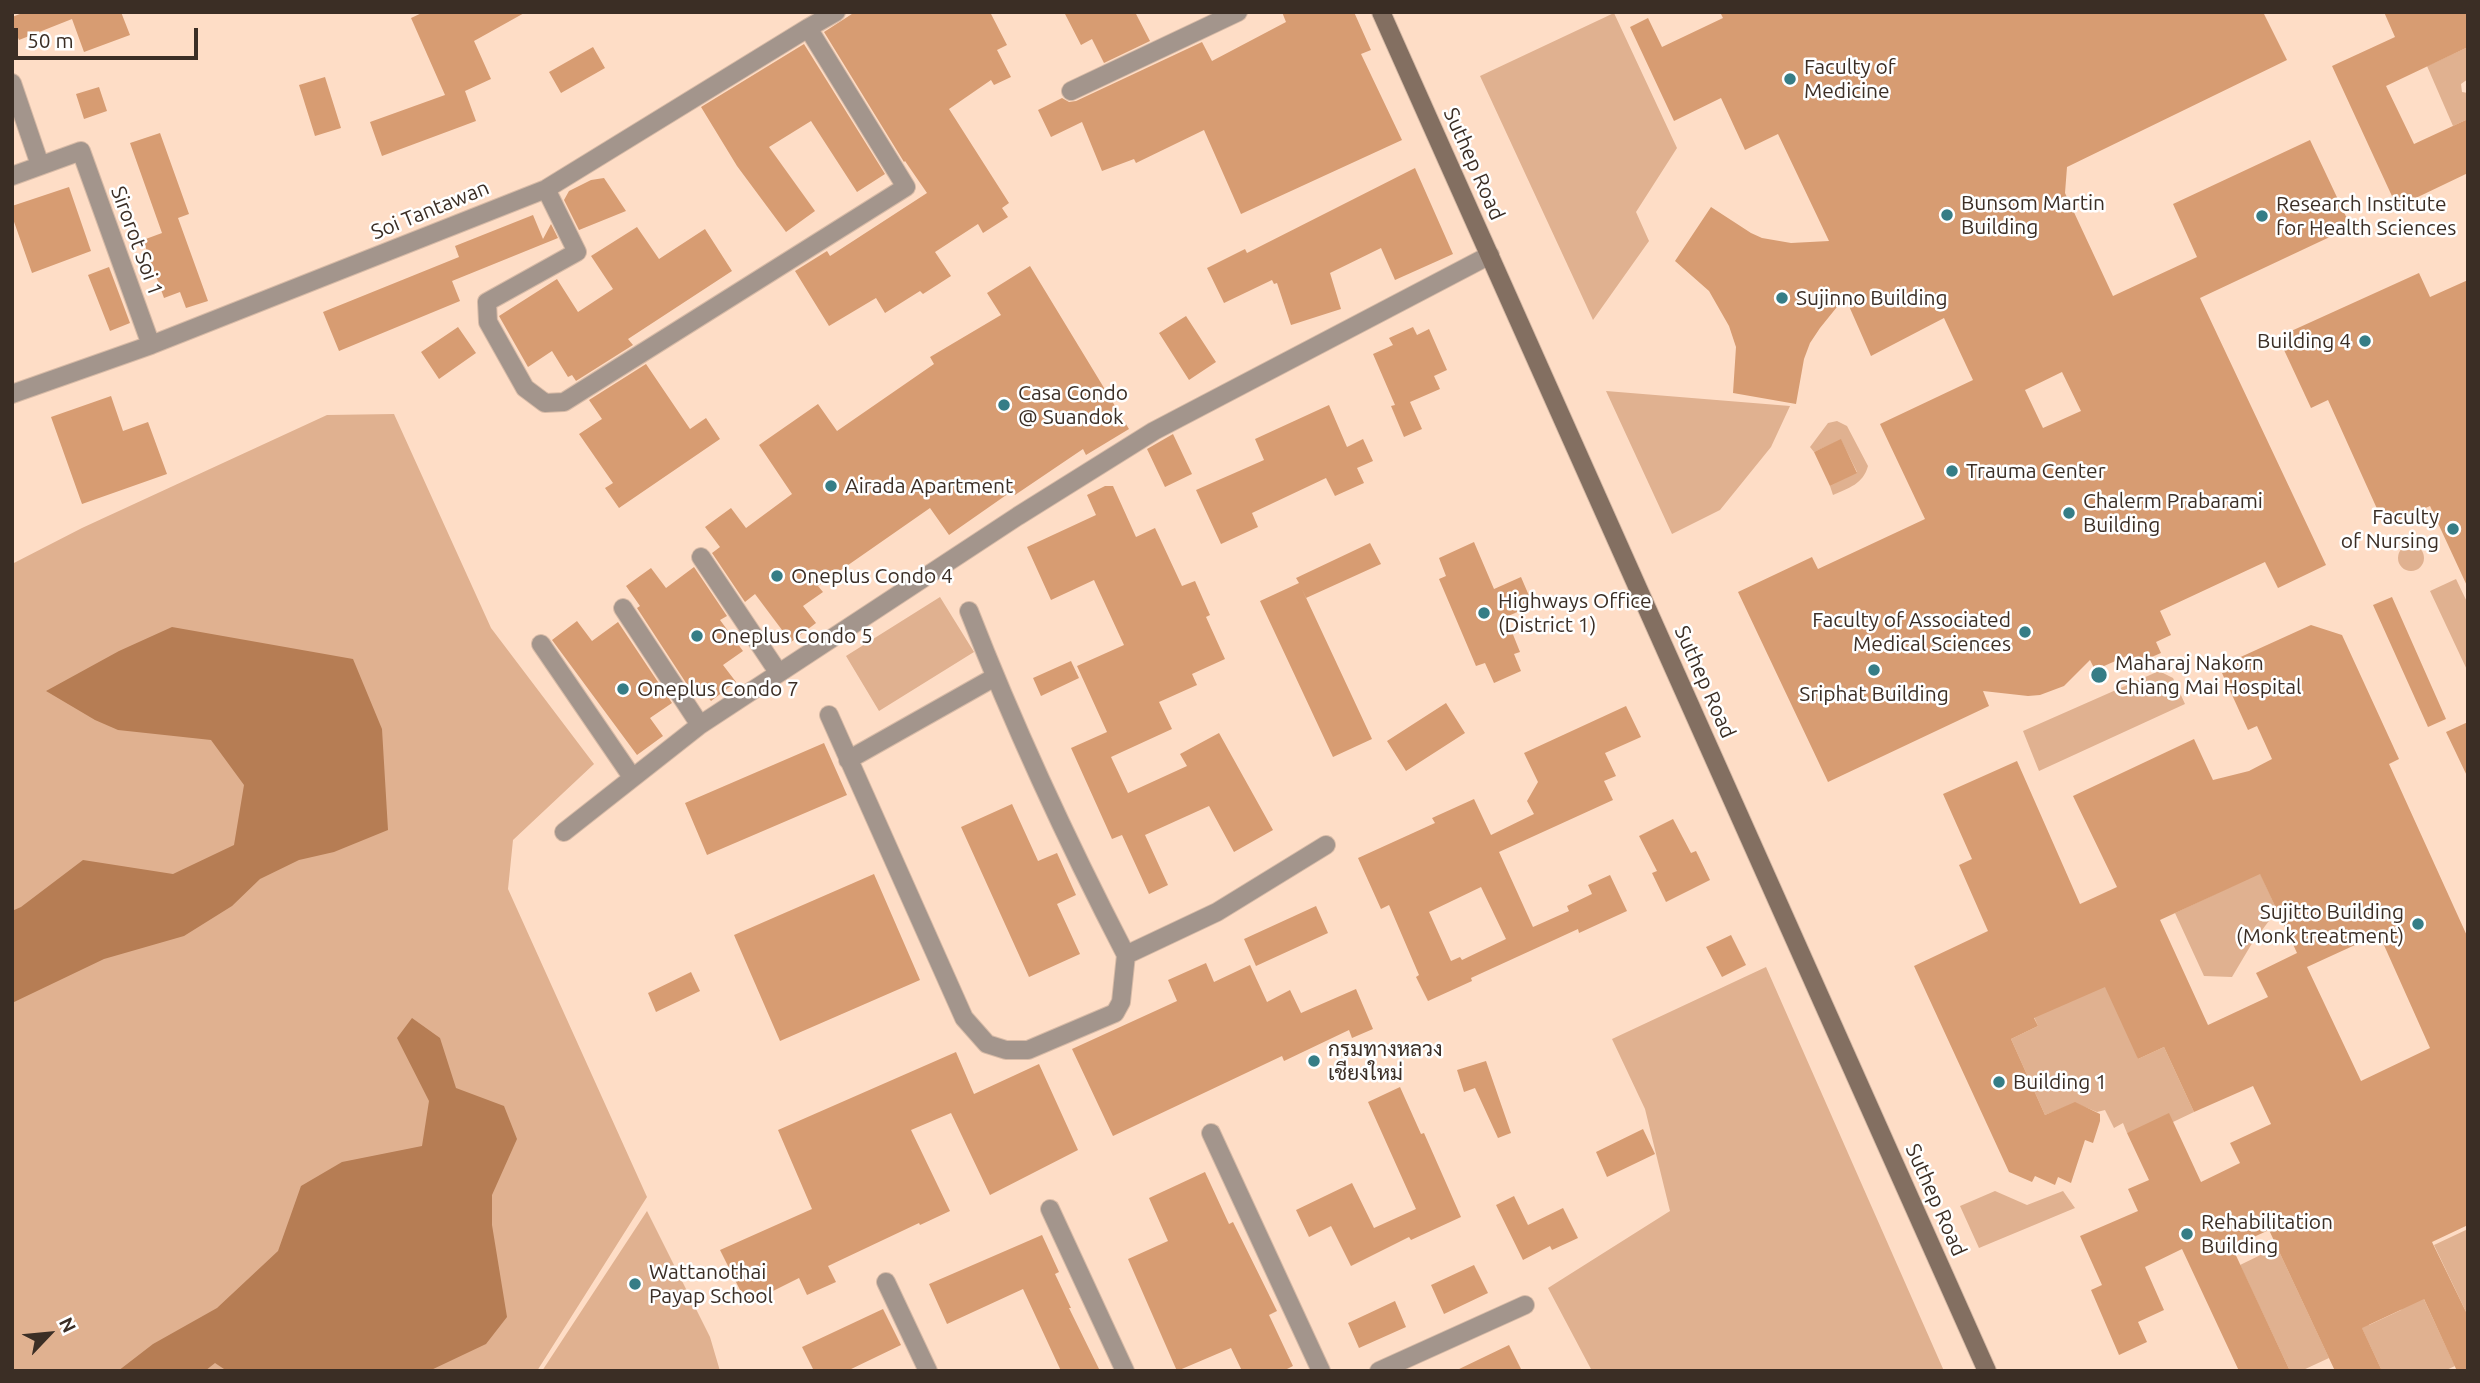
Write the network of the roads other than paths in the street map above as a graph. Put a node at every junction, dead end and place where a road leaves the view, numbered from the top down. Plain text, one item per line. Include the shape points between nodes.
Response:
1 (836, 12) edge
2 (1238, 12) edge
3 (1381, 12) edge
4 (808, 27) junction
5 (12, 83) edge
6 (1071, 91) dead end
7 (40, 165) junction
8 (12, 176) edge
9 (546, 189) junction
10 (1490, 255) junction
11 (151, 345) junction
12 (12, 394) edge
13 (701, 557) dead end
14 (623, 608) dead end
15 (969, 611) dead end
16 (541, 644) dead end
17 (778, 673) junction
18 (995, 677) junction
19 (829, 715) dead end
20 (700, 725) junction
21 (848, 760) junction
22 (632, 777) junction
23 (564, 832) dead end
24 (1326, 845) dead end
25 (1126, 955) junction
26 (1211, 1133) dead end
27 (1050, 1209) dead end
28 (886, 1282) dead end
29 (1525, 1305) dead end
30 (928, 1371) edge
31 (1125, 1371) edge
32 (1321, 1371) edge
33 (1379, 1371) edge
34 (1987, 1371) edge

1 - 4 street, Soi Tantawan
2 - 6 street
3 - 10 main road, Suthep Road
4 - 9 street, Soi Tantawan
4 - 9 street via 906,187 564,402 545,403 525,388 488,322 487,302 577,252
5 - 7 street
7 - 8 street
7 - 11 street, Sirorot Soi 1 via 81,151
9 - 11 street, Soi Tantawan
10 - 17 street via 1154,432
10 - 34 main road, Suthep Road
11 - 12 street, Soi Tantawan
13 - 17 street
14 - 20 street
15 - 18 street
16 - 22 street
17 - 20 street
18 - 21 street
18 - 25 street via 1082,871
19 - 21 street
20 - 22 street
21 - 25 street via 964,1017 987,1044 1028,1050 1115,1013 1121,1002
22 - 23 street
24 - 25 street via 1217,912
26 - 32 street
27 - 31 street
28 - 30 street
29 - 33 street

